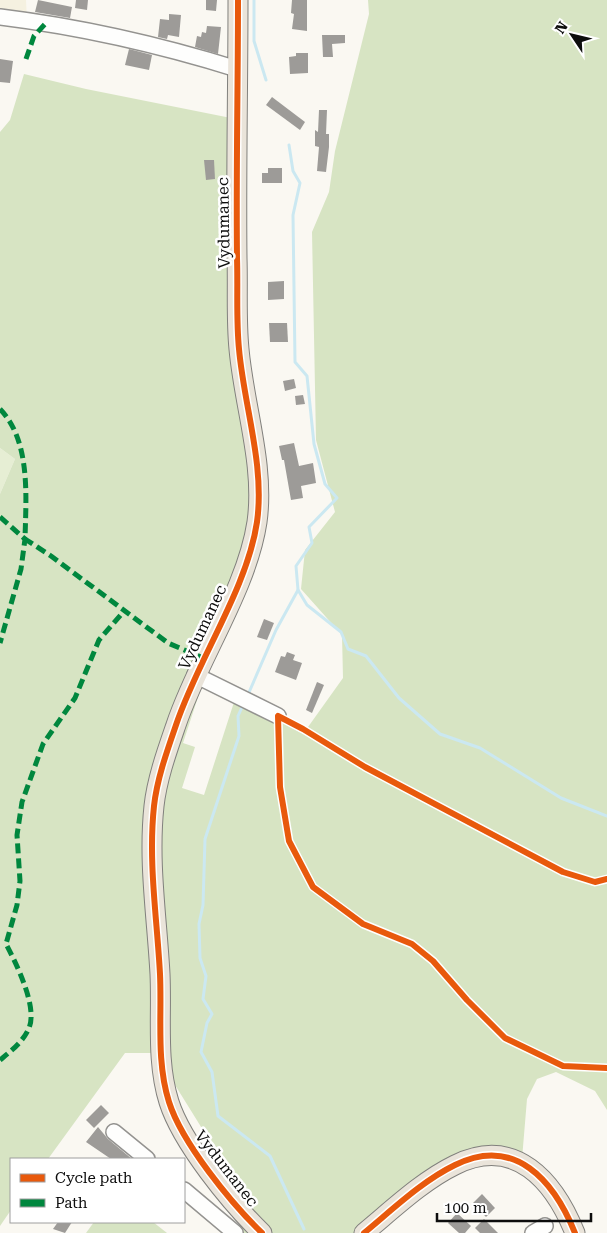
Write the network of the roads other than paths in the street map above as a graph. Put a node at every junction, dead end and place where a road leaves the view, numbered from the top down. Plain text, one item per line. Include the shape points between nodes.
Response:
1 (238, 0) edge
2 (0, 17) edge
3 (237, 69) junction
4 (195, 675) junction
5 (278, 716) dead end
6 (114, 1132) dead end
7 (145, 1158) edge
8 (185, 1191) edge
9 (235, 1233) edge
10 (262, 1233) edge
11 (364, 1233) edge
12 (575, 1233) edge

1 - 3 main road, Vydumanec
2 - 3 street via 62,25 176,50
3 - 4 main road, Vydumanec via 239,349 259,490 257,522 241,578
4 - 5 street, Vydumanec
4 - 10 main road, Vydumanec via 162,766 154,803 152,835 162,1077 169,1105 196,1156
6 - 7 street
8 - 9 street
11 - 12 main road via 423,1186 455,1165 480,1156 504,1156 538,1173 552,1190

